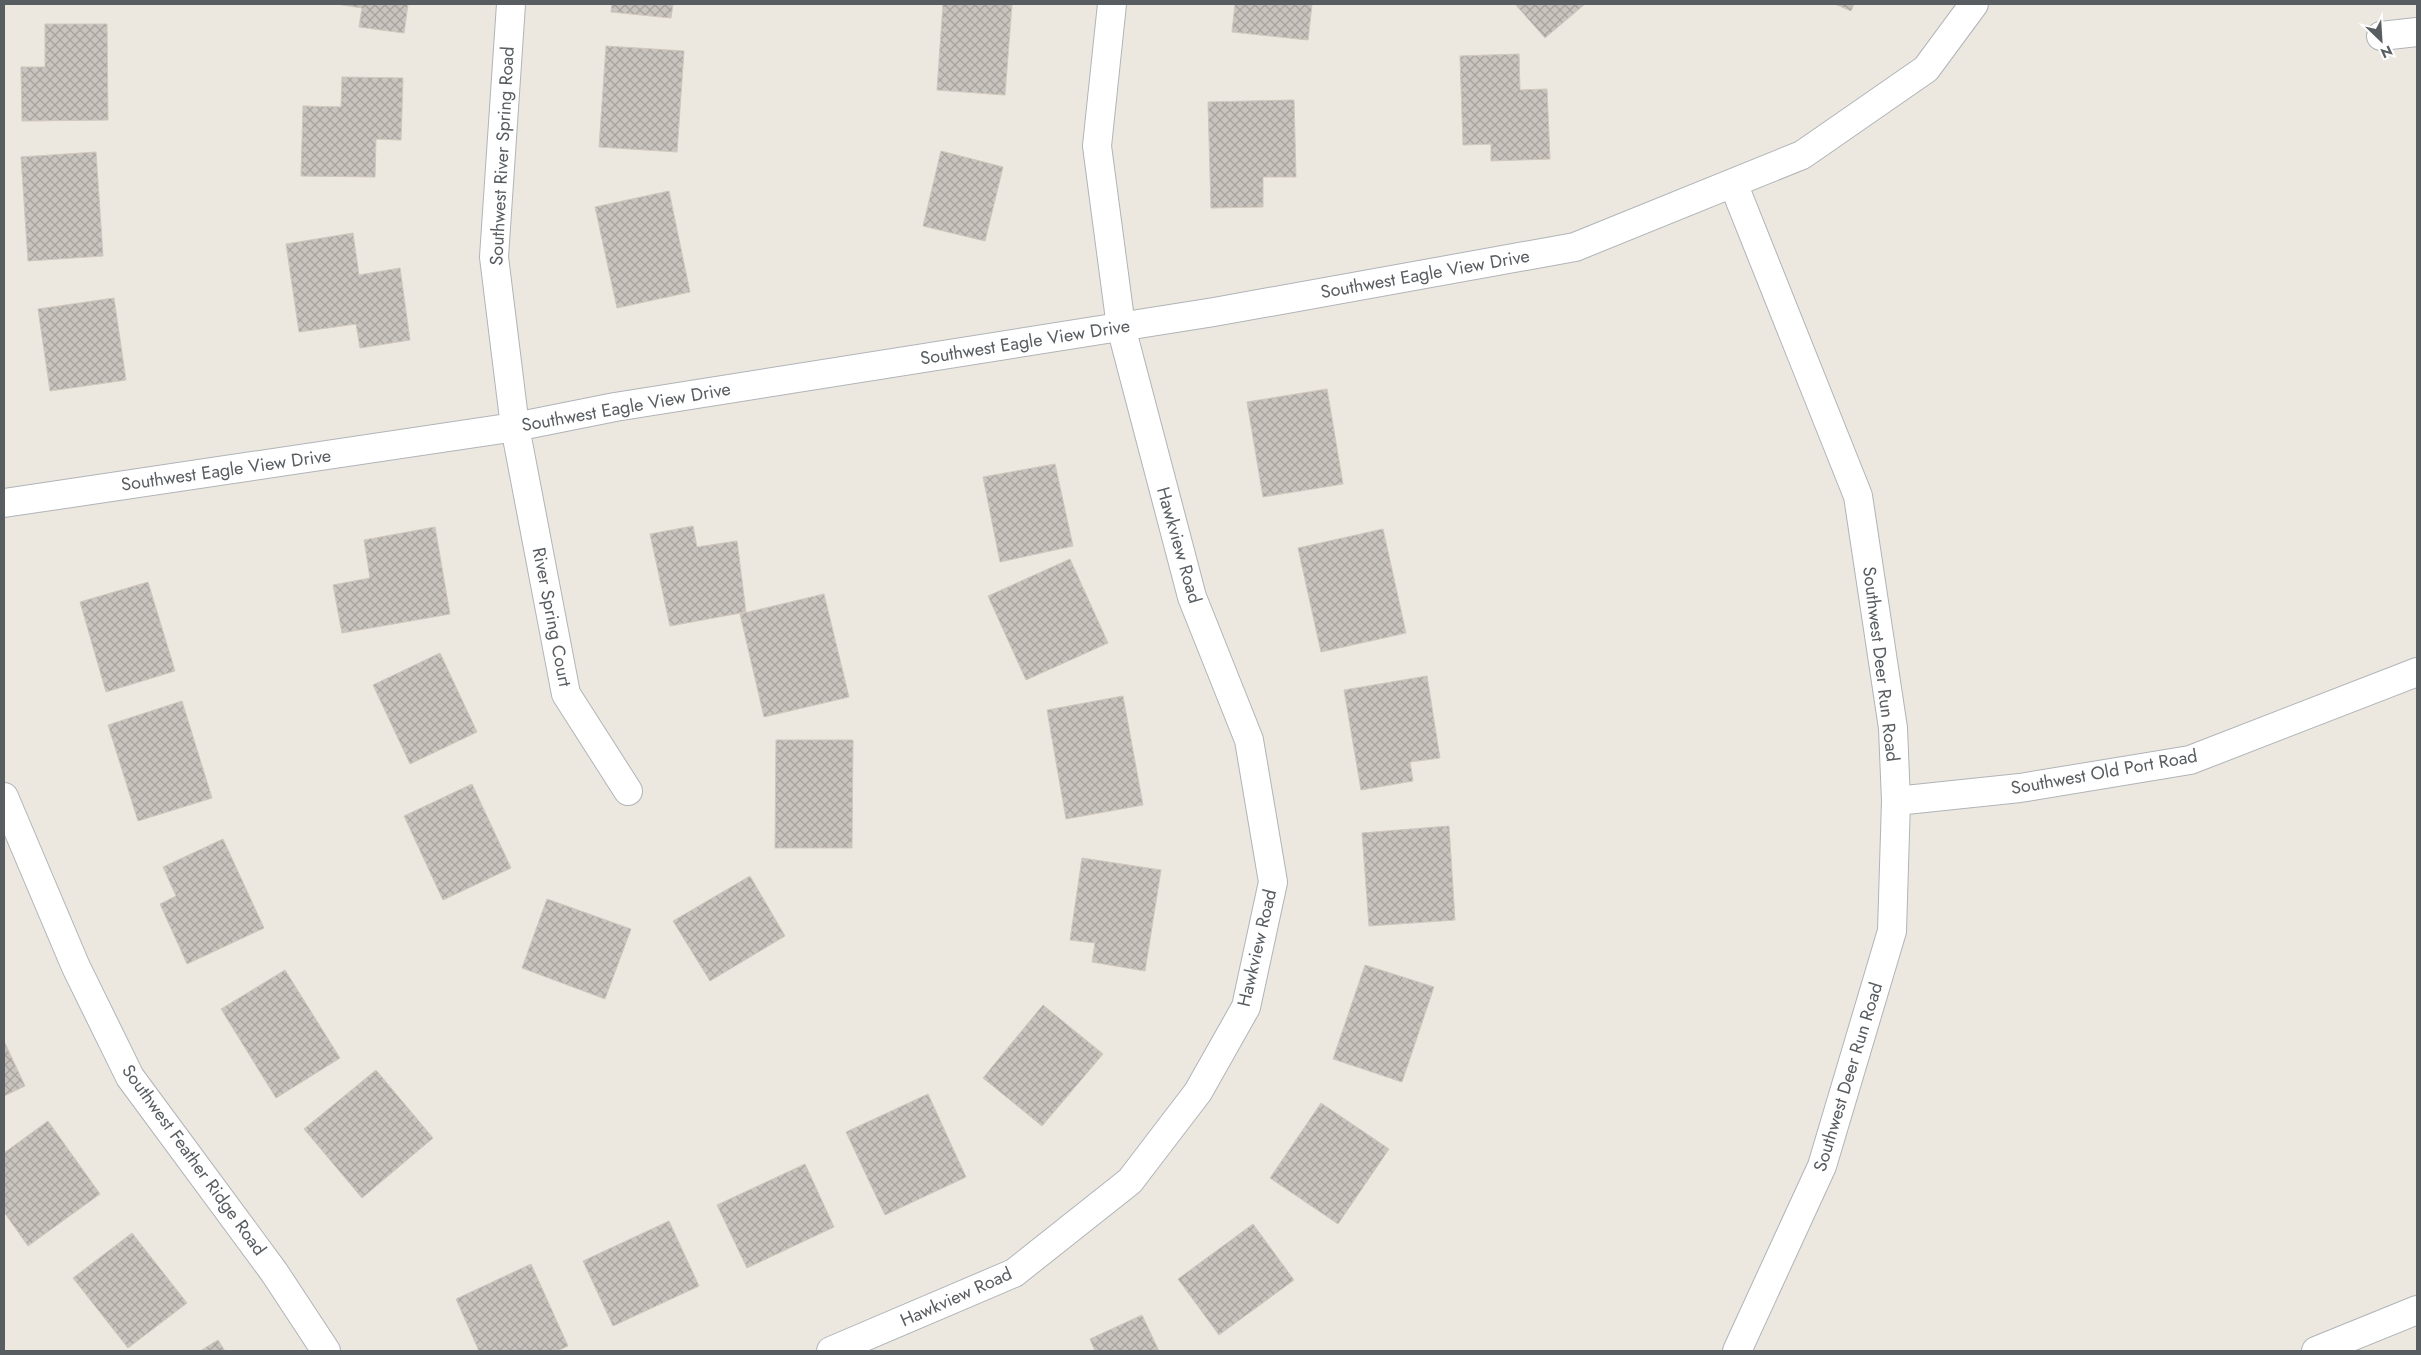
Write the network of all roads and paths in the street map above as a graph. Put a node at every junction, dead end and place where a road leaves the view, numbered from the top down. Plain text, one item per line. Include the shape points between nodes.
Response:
1 (511, 4) edge
2 (1112, 4) edge
3 (1974, 4) edge
4 (2417, 32) edge
5 (2381, 36) dead end
6 (1733, 183) junction
7 (1121, 327) junction
8 (515, 427) junction
9 (4, 503) edge
10 (2417, 672) edge
11 (628, 791) dead end
12 (4, 797) edge
13 (1896, 801) junction
14 (2417, 1310) edge
15 (326, 1351) edge
16 (831, 1351) edge
17 (1736, 1351) edge
18 (2316, 1351) edge

1 - 8 street, Southwest River Spring Road via 494,257
2 - 7 street, Hawkview Road via 1097,146
3 - 6 street, Southwest Eagle View Drive via 1926,69 1802,155
4 - 5 street
6 - 7 street, Southwest Eagle View Drive via 1575,247
6 - 13 street, Southwest Deer Run Road via 1858,496 1893,728
7 - 8 street, Southwest Eagle View Drive via 624,406
7 - 16 street, Hawkview Road via 1192,597 1249,740 1273,882 1246,1007 1198,1092 1130,1182 1014,1273
8 - 9 street, Southwest Eagle View Drive
8 - 11 street, River Spring Court via 566,694
10 - 13 street, Southwest Old Port Road via 2190,760 2020,788
12 - 15 street, Southwest Feather Ridge Road via 76,967 130,1077 274,1272
13 - 17 street, Southwest Deer Run Road via 1892,931 1822,1166
14 - 18 street

